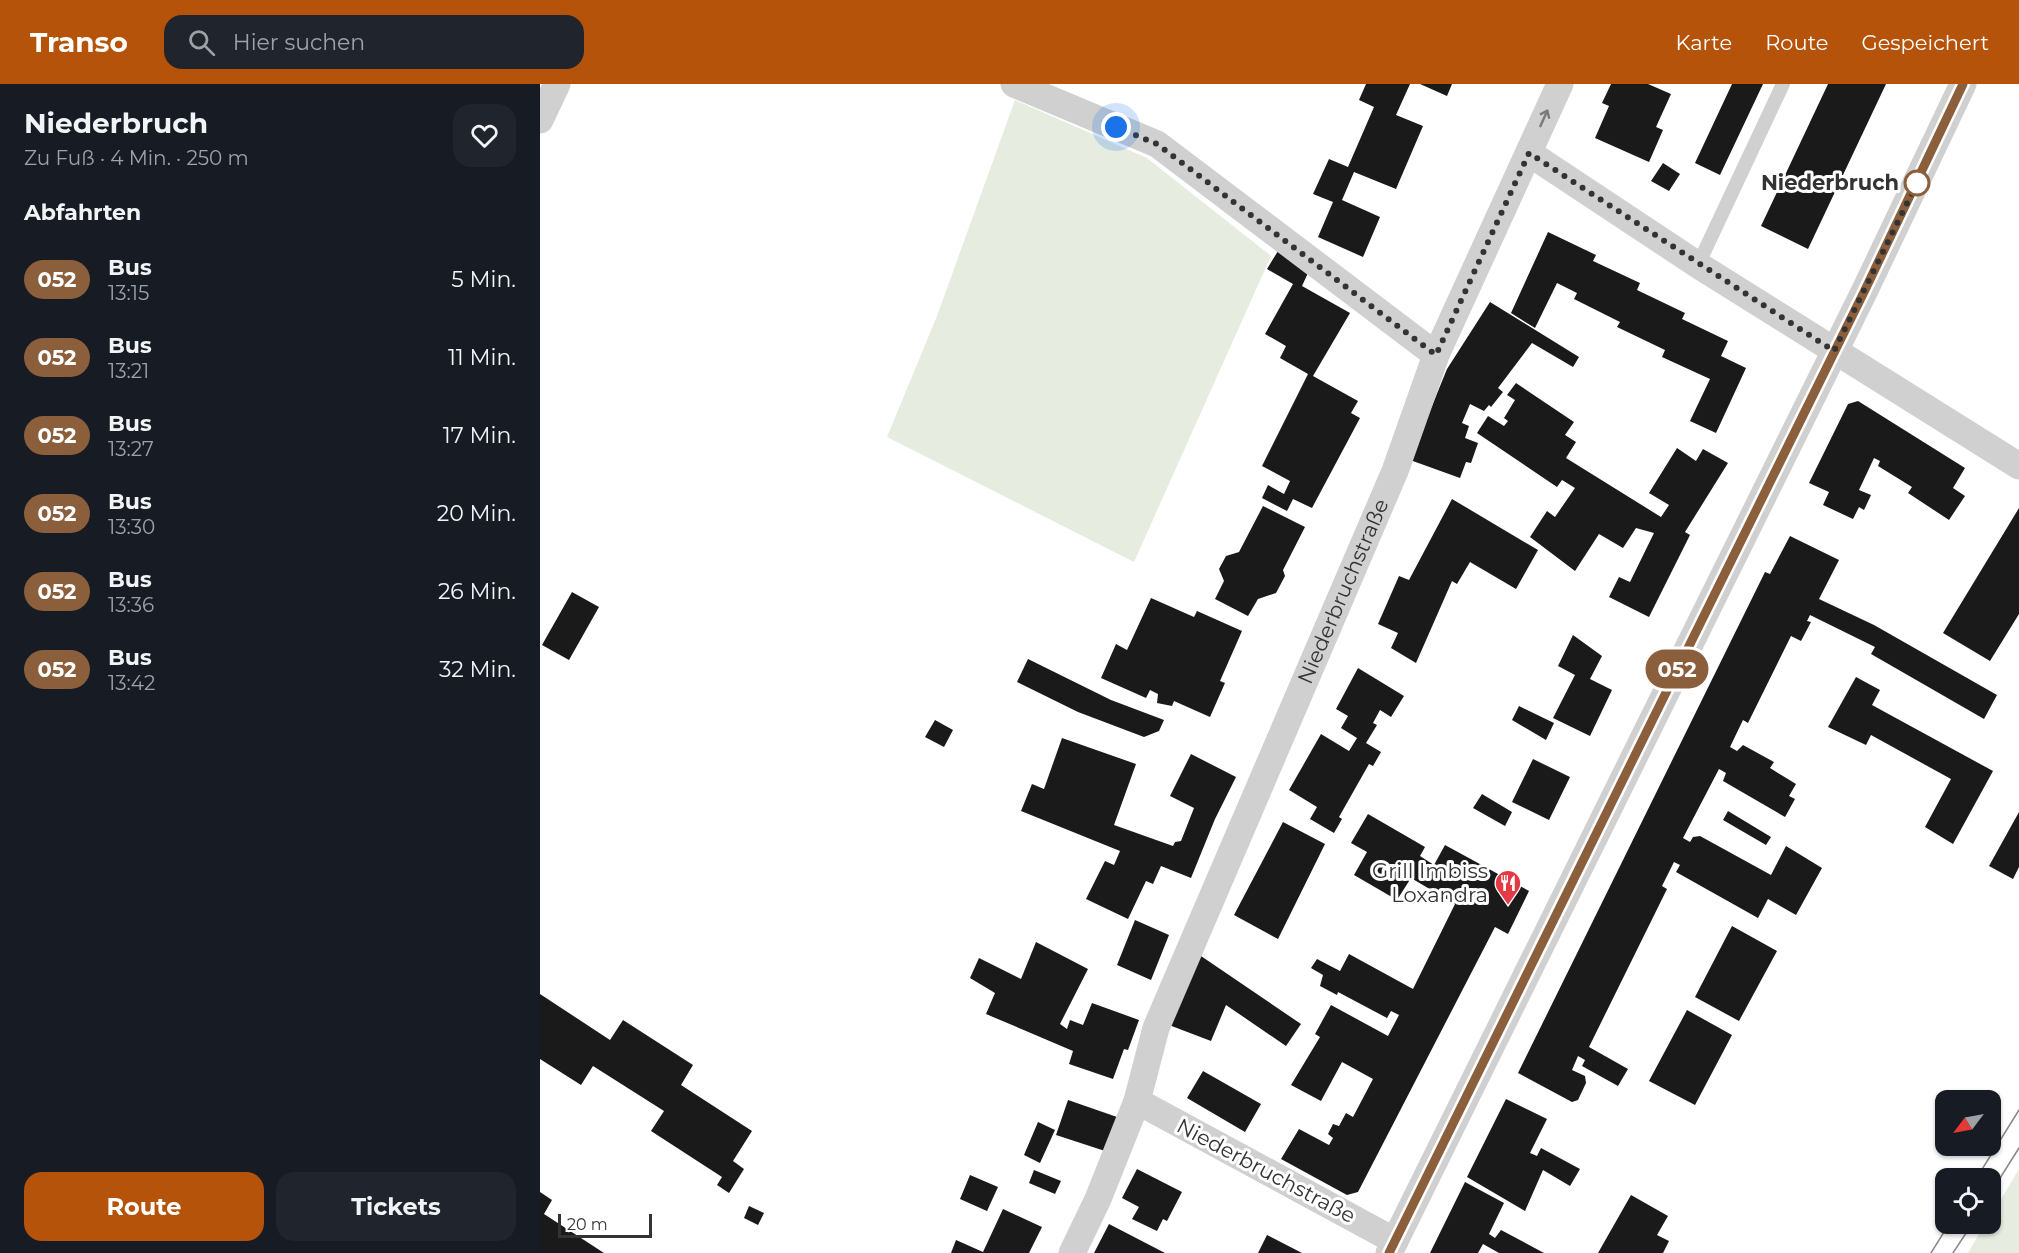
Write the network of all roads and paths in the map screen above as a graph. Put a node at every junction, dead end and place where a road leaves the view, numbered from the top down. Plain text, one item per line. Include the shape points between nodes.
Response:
1 (556, 84) edge
2 (1014, 84) edge
3 (1560, 84) edge
4 (1783, 84) edge
5 (1963, 84) edge
6 (540, 120) edge
7 (1529, 153) junction
8 (1698, 265) junction
9 (1834, 351) junction
10 (1436, 355) junction
11 (2019, 466) edge
12 (1137, 1101) junction
13 (1392, 1247) edge
14 (1072, 1253) edge

1 - 6 street
2 - 10 street via 1157,144
7 -> 3 street, Niederbruchstraße
4 - 8 lane
5 - 9 street
7 - 8 street
7 - 10 street, Niederbruchstraße
8 - 9 street
9 - 11 street
9 - 13 street
10 - 12 street, Niederbruchstraße via 1395,471 1156,1028
12 - 13 street, Niederbruchstraße
12 - 14 street, Niederbruchstraße

